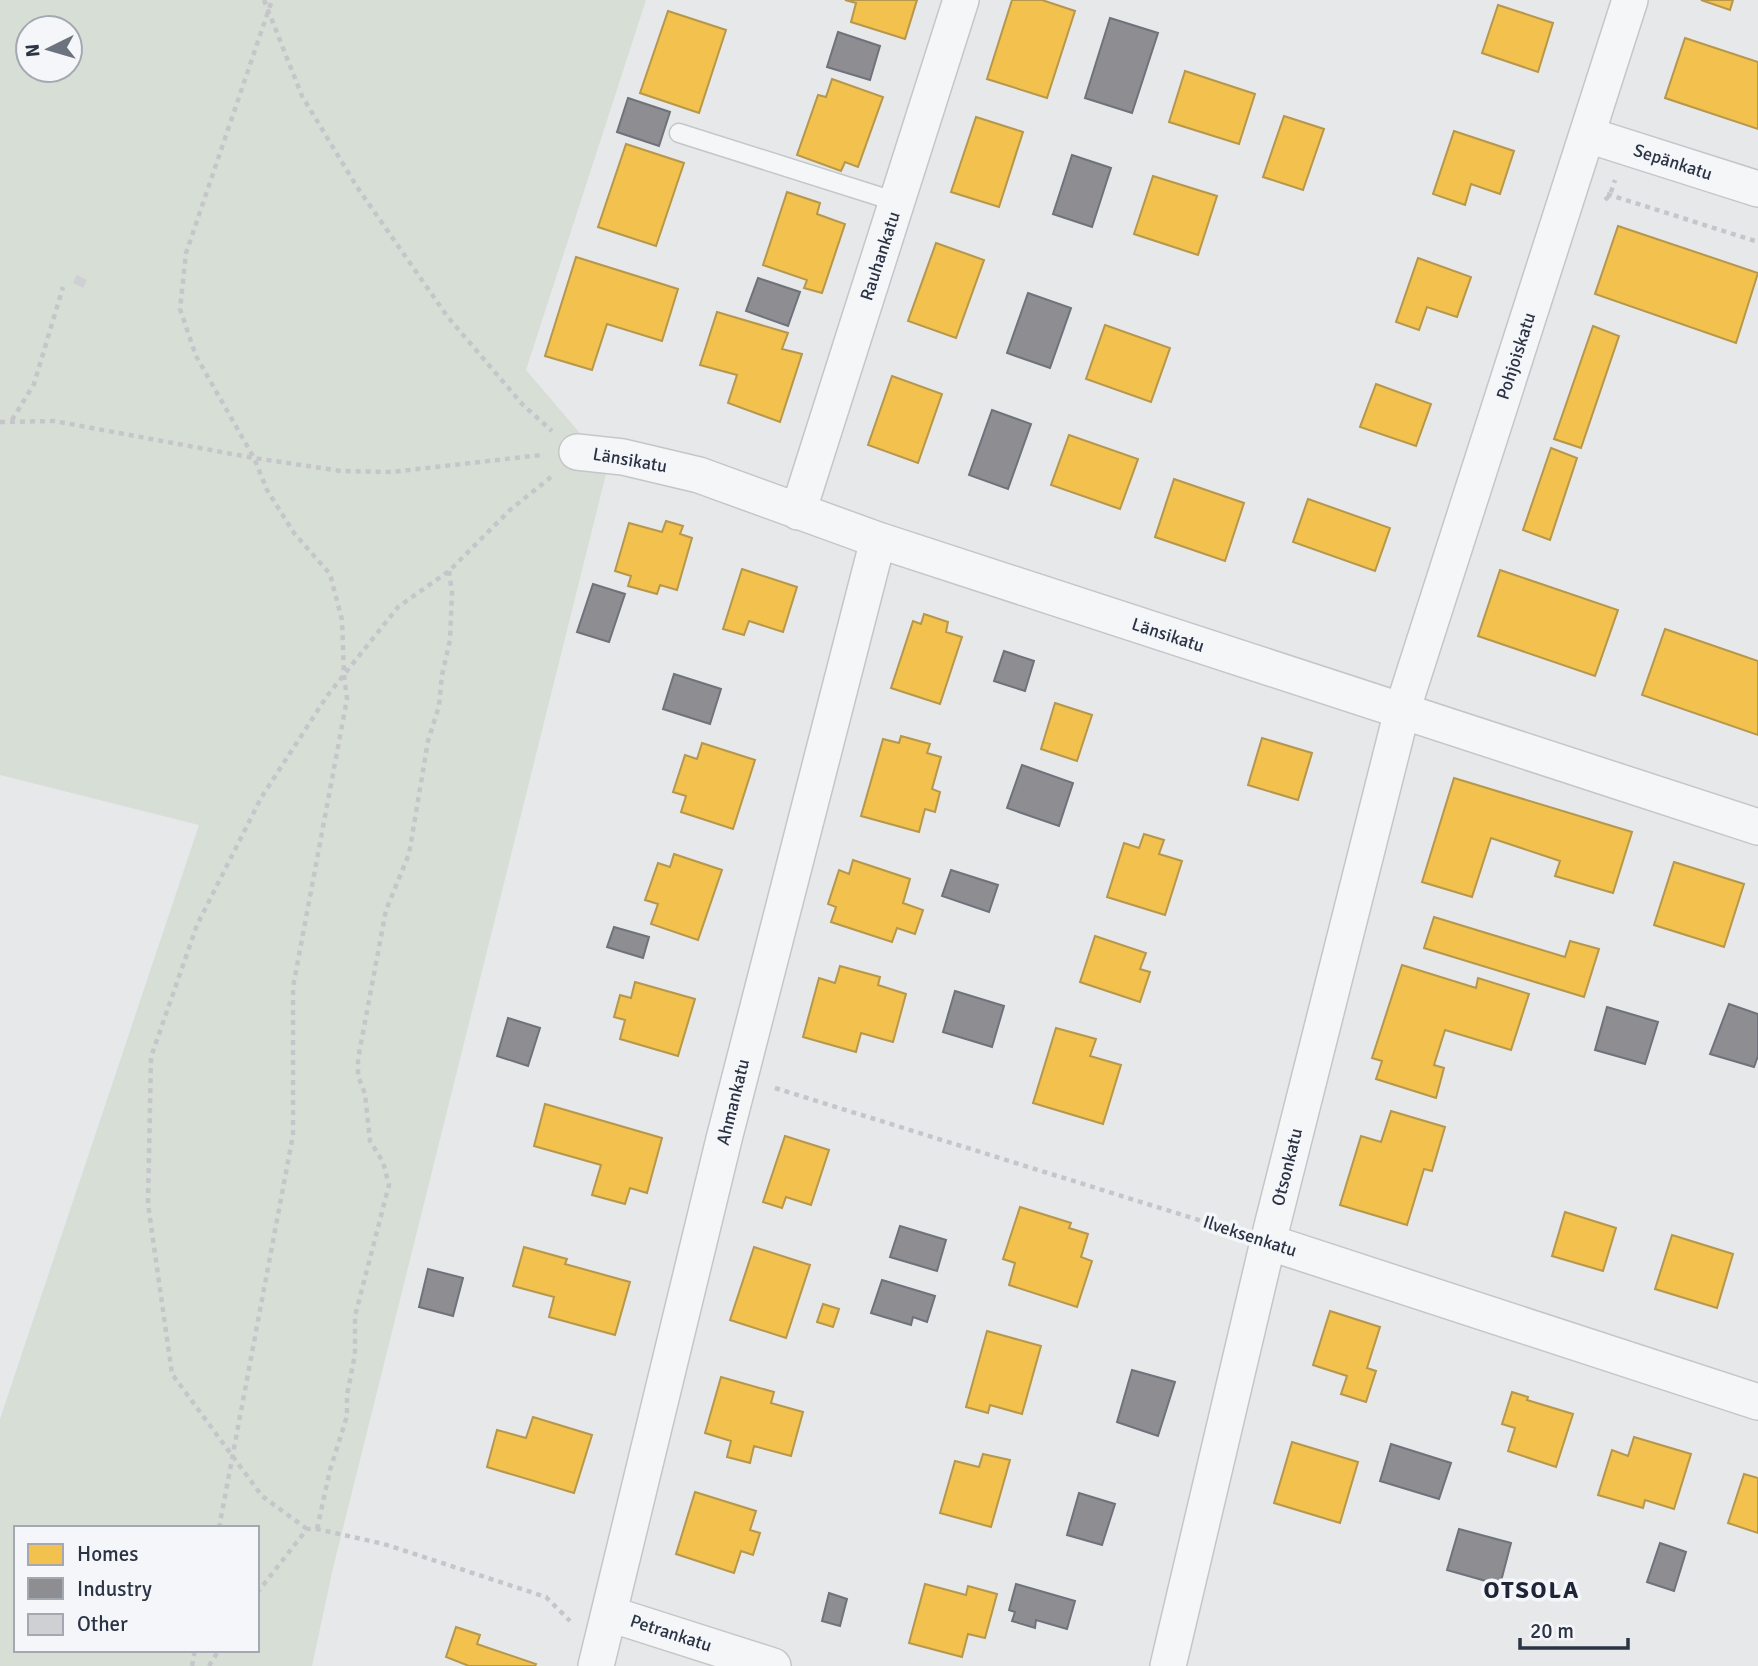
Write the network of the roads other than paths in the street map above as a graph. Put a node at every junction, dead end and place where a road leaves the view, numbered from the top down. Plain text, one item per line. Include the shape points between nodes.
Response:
1 (961, 0) edge
2 (1630, 0) edge
3 (679, 133) dead end
4 (1588, 135) junction
5 (1758, 189) edge
6 (897, 202) junction
7 (577, 452) road end
8 (798, 512) junction
9 (878, 540) junction
10 (1402, 711) junction
11 (1758, 827) edge
12 (1268, 1242) junction
13 (1758, 1402) edge
14 (603, 1640) edge
15 (773, 1666) edge
16 (1168, 1666) edge

1 - 6 street, Rauhankatu
2 - 4 street, Pohjoiskatu
3 - 6 lane
4 - 5 street, Sepänkatu
4 - 10 street, Pohjoiskatu
6 - 8 street, Rauhankatu
7 - 8 street, Länsikatu via 679,469
8 - 9 street, Länsikatu
9 - 10 street, Länsikatu
9 - 14 street, Ahmankatu via 739,1077
10 - 11 street, Länsikatu
10 - 12 street, Otsonkatu
12 - 13 street, Ilveksenkatu
12 - 16 street, Otsonkatu
14 - 15 street, Petrankatu

